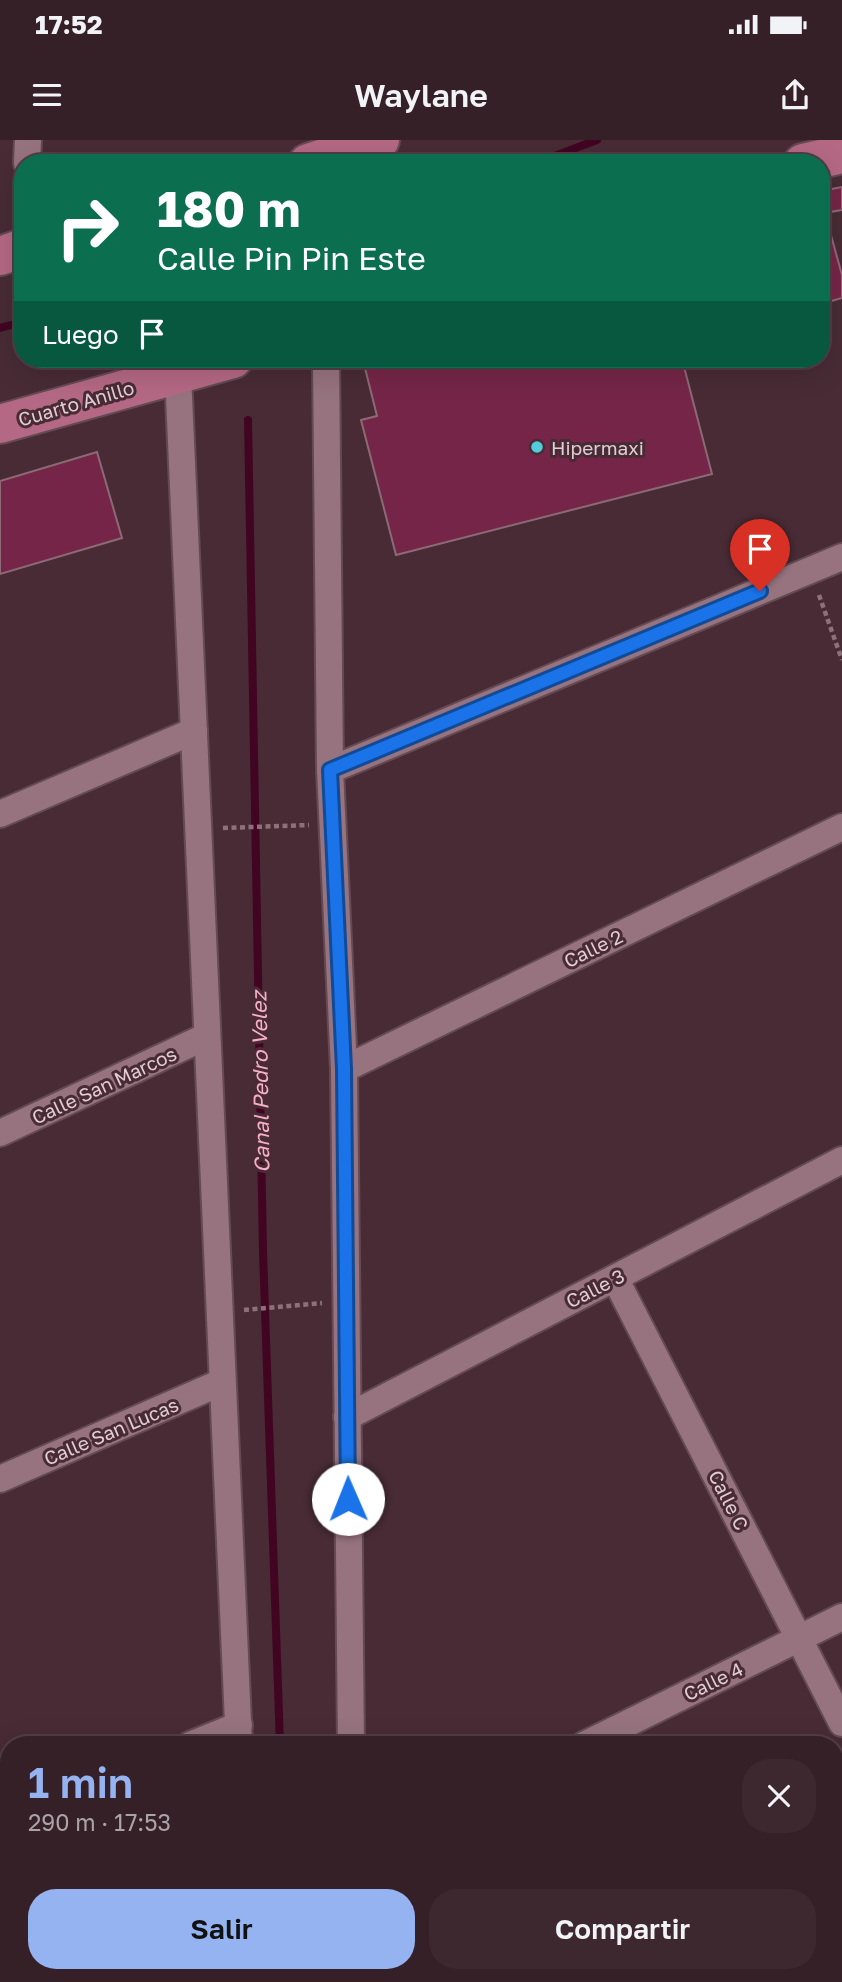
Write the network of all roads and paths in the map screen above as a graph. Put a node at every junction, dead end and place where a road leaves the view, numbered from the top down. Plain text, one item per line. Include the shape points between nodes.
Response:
1 (359, 144) edge
2 (332, 154) edge
3 (200, 368) edge
4 (326, 368) edge
5 (178, 374) junction
6 (0, 424) edge
7 (842, 557) edge
8 (810, 570) junction
9 (842, 660) edge
10 (194, 731) junction
11 (330, 770) junction
12 (0, 814) edge
13 (320, 824) dead end
14 (842, 827) edge
15 (224, 828) dead end
16 (207, 1036) junction
17 (344, 1069) junction
18 (0, 1133) edge
19 (842, 1160) edge
20 (615, 1278) junction
21 (317, 1304) dead end
22 (240, 1310) dead end
23 (222, 1382) junction
24 (347, 1417) junction
25 (0, 1479) edge
26 (842, 1617) edge
27 (799, 1638) junction
28 (842, 1723) edge
29 (239, 1735) edge
30 (351, 1736) edge
31 (602, 1736) edge

1 - 2 highway
3 - 5 highway, Cuarto Anillo
4 - 11 street
5 - 6 highway, Cuarto Anillo
5 - 10 street
7 - 8 street
8 - 9 path
8 - 11 street
10 - 12 street
10 - 16 street
11 - 17 street
13 - 15 path
14 - 17 street, Calle 2
16 - 18 street, Calle San Marcos
16 - 23 street
17 - 24 street
19 - 20 street, Calle 3
20 - 24 street, Calle 3
20 - 27 street, Calle C
21 - 22 path
23 - 25 street, Calle San Lucas
23 - 29 street
24 - 30 street
26 - 27 street, Calle 4
27 - 28 street, Calle C
27 - 31 street, Calle 4

